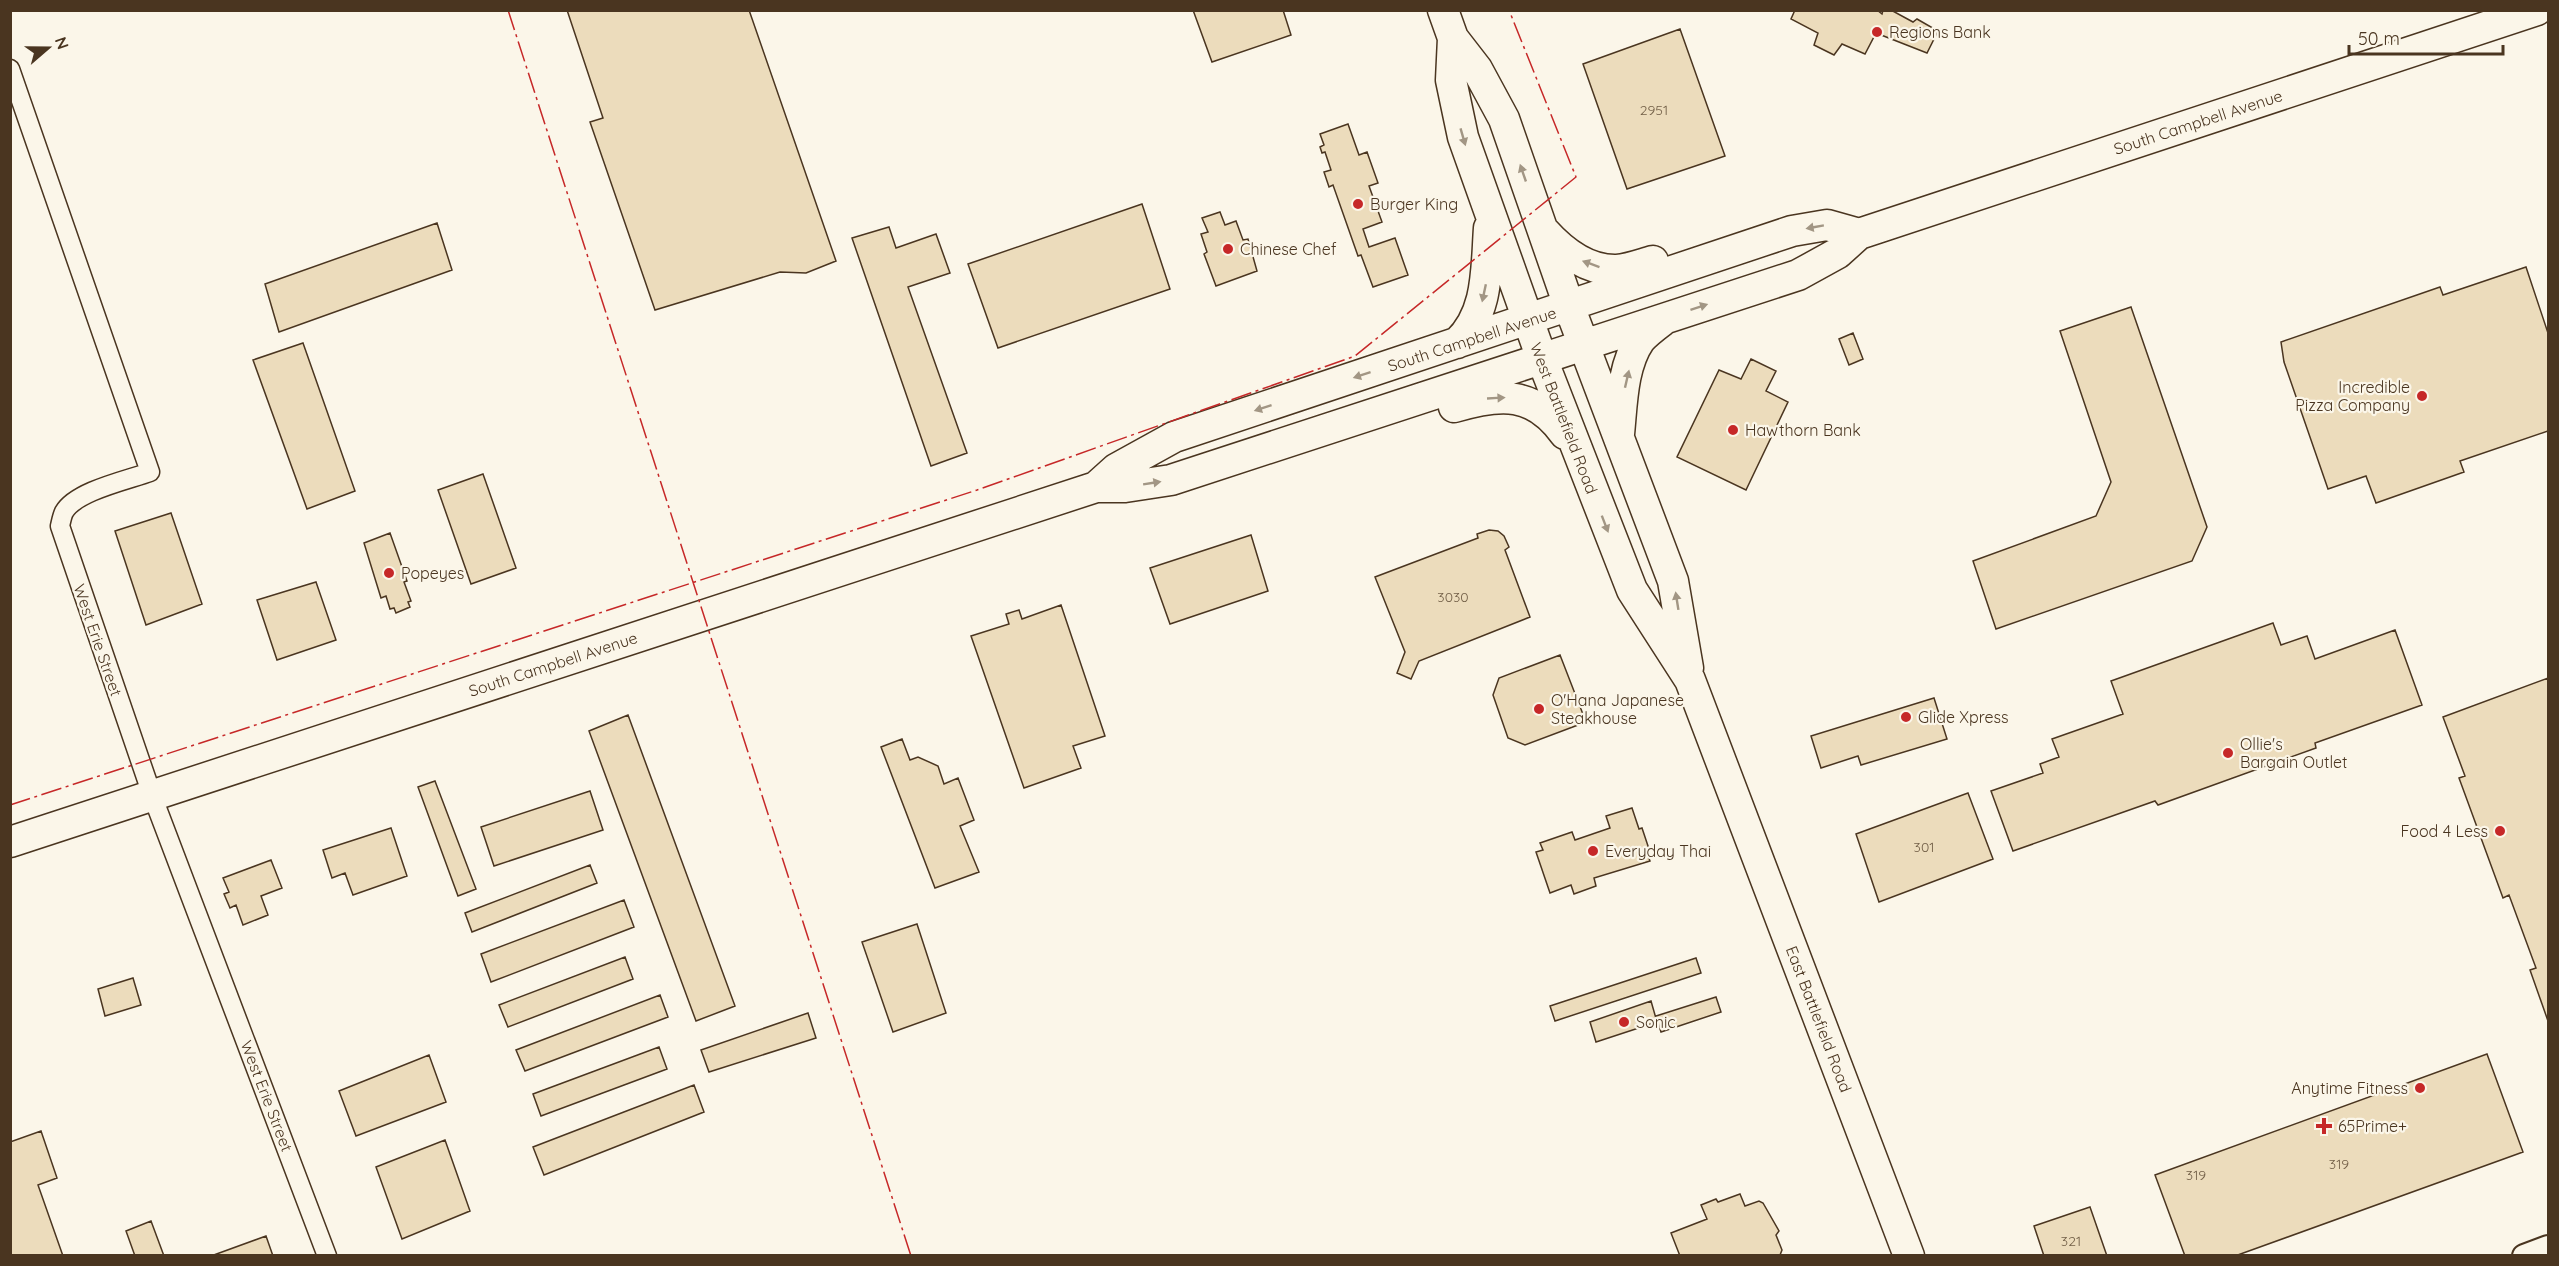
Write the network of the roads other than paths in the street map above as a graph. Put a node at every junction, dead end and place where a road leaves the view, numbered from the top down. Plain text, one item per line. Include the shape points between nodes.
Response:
1 (2537, 10) edge
2 (2544, 10) edge
3 (1448, 24) edge
4 (2548, 24) edge
5 (10, 69) edge
6 (1489, 213) junction
7 (1542, 228) junction
8 (1859, 234) junction
9 (1770, 238) junction
10 (1569, 306) junction
11 (1665, 318) junction
12 (1527, 320) junction
13 (1457, 343) junction
14 (1583, 345) junction
15 (1542, 360) junction
16 (1618, 437) junction
17 (1296, 440) junction
18 (1577, 450) junction
19 (1096, 487) junction
20 (1689, 680) junction
21 (1728, 783) joint
22 (152, 795) junction
23 (10, 843) edge
24 (2548, 1247) edge
25 (327, 1256) edge
26 (1910, 1256) edge
27 (2524, 1256) edge

1 - 8 main road, South Campbell Avenue
2 - 4 street
3 -> 6 main road, West Battlefield Road via 1451,80 1462,137
7 -> 3 main road, West Battlefield Road via 1504,119
5 - 22 street, West Erie Street via 150,472 75,501 64,512 60,526
6 - 12 main road, West Battlefield Road
6 -> 13 main road via 1485,291 1473,326
9 -> 7 main road via 1736,238 1617,270 1571,256 1558,248
7 - 10 main road, West Battlefield Road
8 -> 9 main road, South Campbell Avenue via 1827,225
11 -> 8 main road, South Campbell Avenue via 1798,275 1839,253
9 - 10 main road, South Campbell Avenue
10 - 12 main road, South Campbell Avenue
10 - 14 main road, West Battlefield Road
11 - 14 main road, South Campbell Avenue
16 -> 11 main road via 1625,383 1634,353 1647,333
12 - 13 main road, South Campbell Avenue
12 - 15 main road, West Battlefield Road
13 -> 19 main road, South Campbell Avenue via 1174,437 1116,469
14 - 15 main road, South Campbell Avenue
14 - 16 main road, West Battlefield Road
15 - 17 main road, South Campbell Avenue
15 - 18 main road, West Battlefield Road
20 -> 16 main road, West Battlefield Road via 1673,581
17 -> 18 main road via 1365,434 1478,400 1506,397 1546,411
19 -> 17 main road, South Campbell Avenue via 1171,480
18 -> 20 main road, West Battlefield Road via 1632,590
19 - 22 main road, South Campbell Avenue
20 - 21 main road, West Battlefield Road
21 - 26 main road, East Battlefield Road
22 - 23 main road, South Campbell Avenue
22 - 25 street, West Erie Street
24 - 27 street

